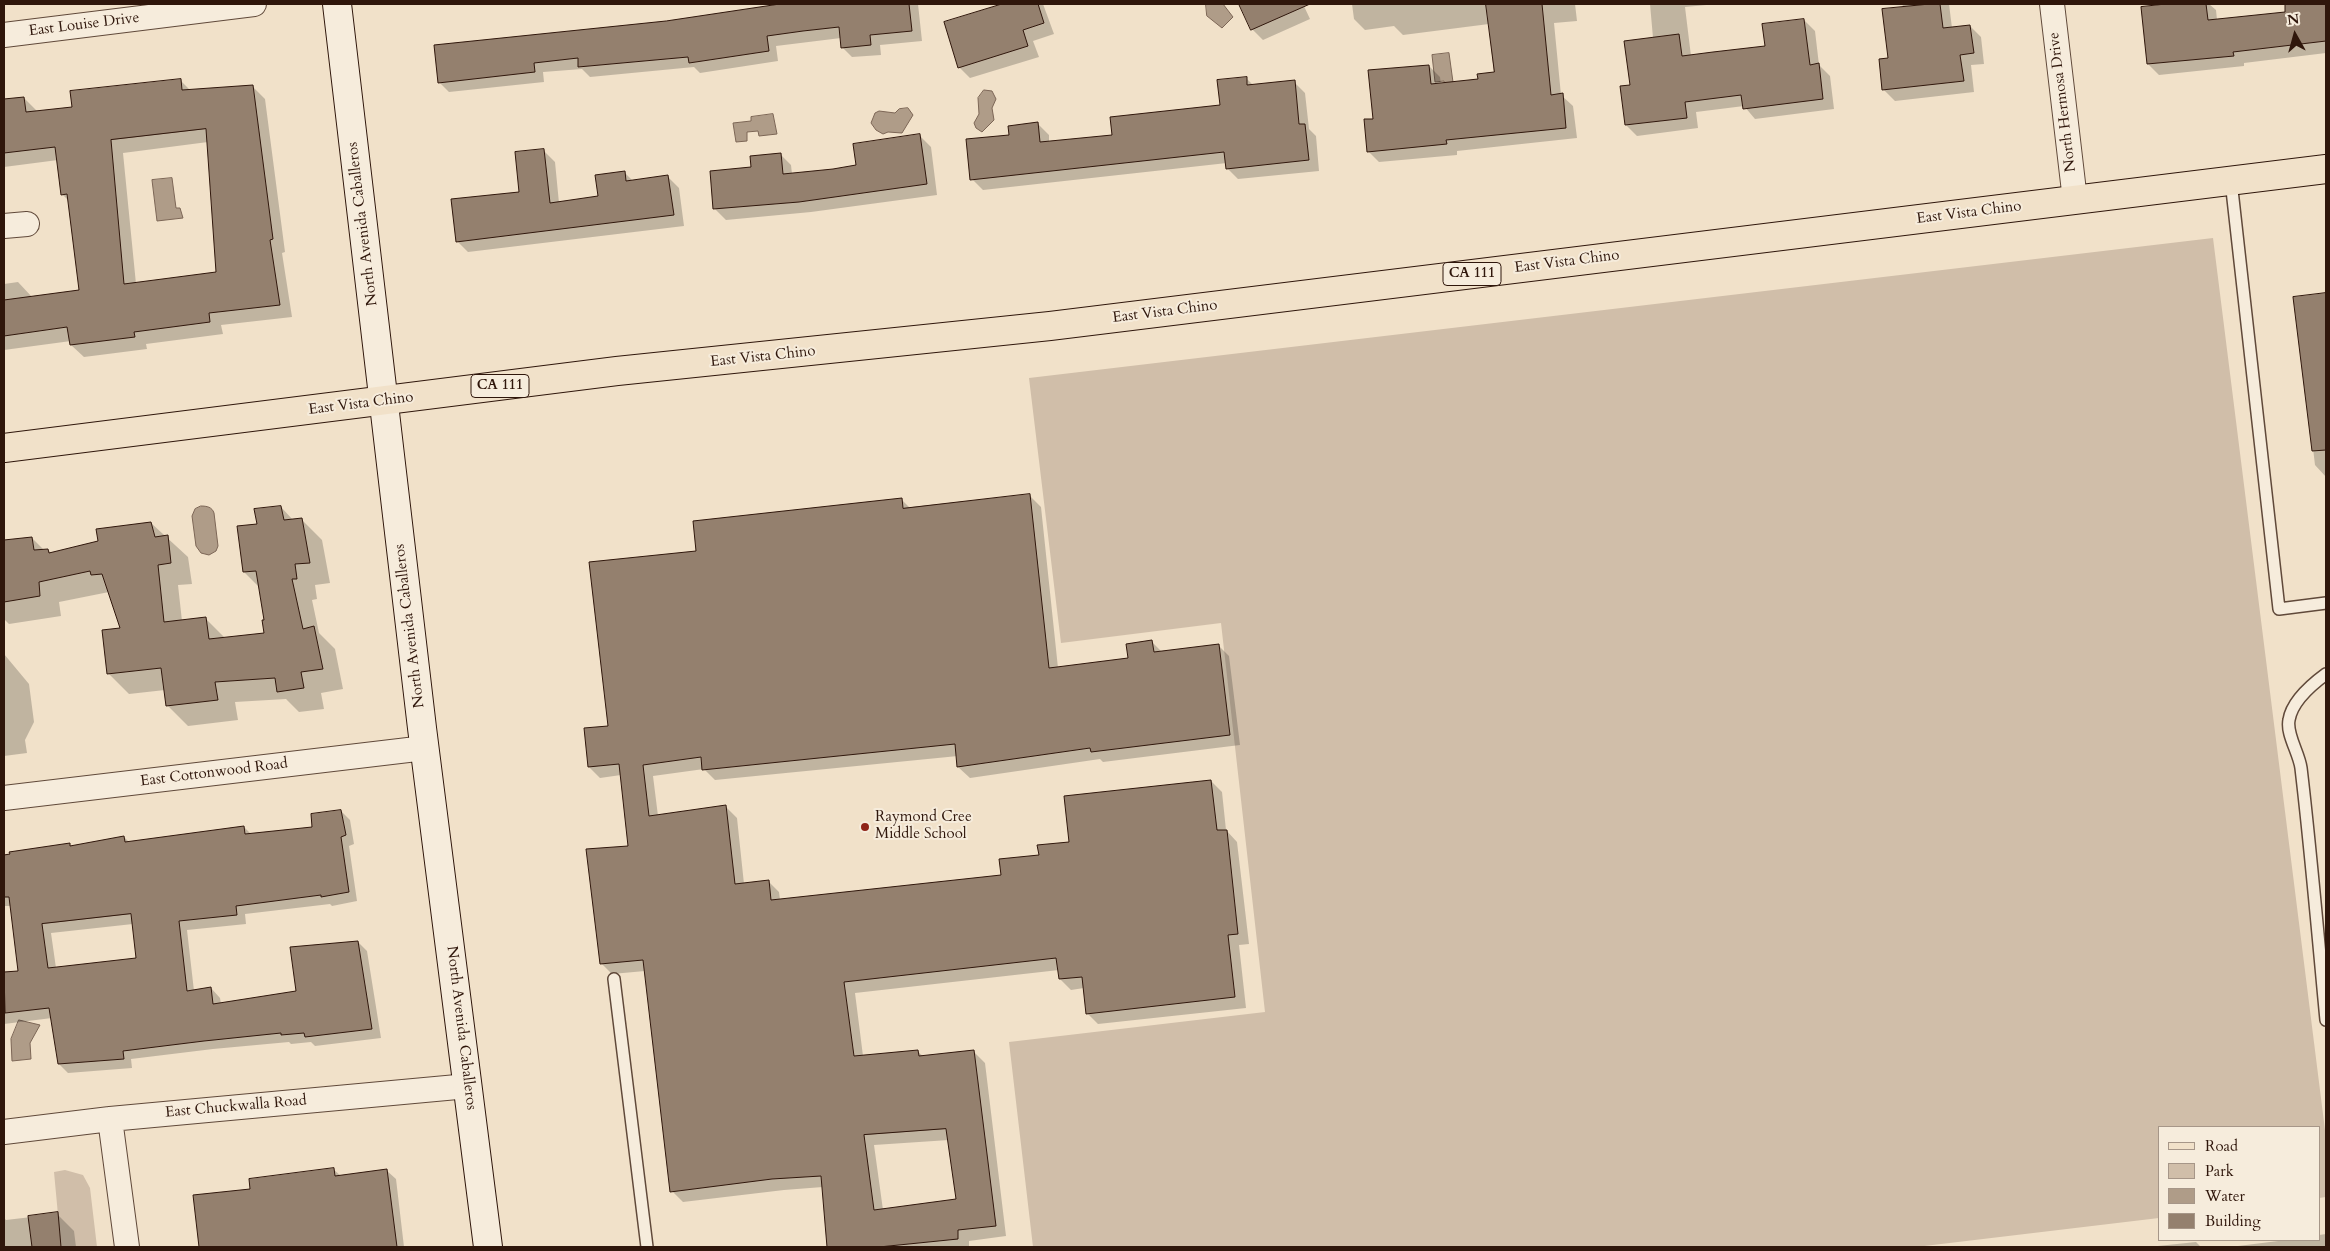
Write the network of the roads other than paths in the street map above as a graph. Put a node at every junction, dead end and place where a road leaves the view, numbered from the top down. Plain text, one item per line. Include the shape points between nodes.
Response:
1 (254, 4) edge
2 (337, 4) edge
3 (2052, 4) edge
4 (4, 35) edge
5 (2326, 169) edge
6 (2231, 180) junction
7 (2075, 200) junction
8 (384, 401) junction
9 (4, 448) edge
10 (2326, 603) edge
11 (2326, 674) edge
12 (425, 748) junction
13 (4, 798) edge
14 (614, 979) dead end
15 (2326, 1020) edge
16 (468, 1086) junction
17 (110, 1119) junction
18 (4, 1132) edge
19 (127, 1247) edge
20 (488, 1247) edge
21 (647, 1247) edge

1 - 4 street, East Louise Drive
2 - 8 street, North Avenida Caballeros
3 - 7 street, North Hermosa Drive
5 - 6 main road, East Vista Chino / CA 111
6 - 7 main road, East Vista Chino / CA 111
6 - 10 lane via 2279,609
7 - 8 main road, East Vista Chino / CA 111 via 1059,325 617,372
8 - 9 main road, East Vista Chino / CA 111
8 - 12 street, North Avenida Caballeros
11 - 15 lane via 2295,704 2288,722 2300,765
12 - 13 street, East Cottonwood Road
12 - 16 street, North Avenida Caballeros
14 - 21 lane
16 - 17 street, East Chuckwalla Road
16 - 20 street, North Avenida Caballeros
17 - 18 street, East Chuckwalla Road
17 - 19 street

